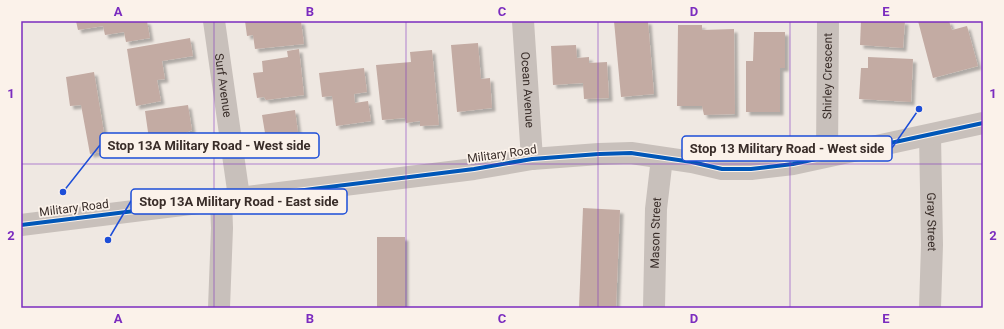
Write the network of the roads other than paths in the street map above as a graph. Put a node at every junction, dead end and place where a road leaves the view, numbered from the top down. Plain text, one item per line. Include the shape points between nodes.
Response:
1 (214, 21) edge
2 (523, 21) edge
3 (828, 21) edge
4 (983, 123) edge
5 (930, 135) junction
6 (827, 156) junction
7 (662, 158) junction
8 (532, 159) junction
9 (230, 199) junction
10 (21, 225) edge
11 (219, 308) edge
12 (654, 308) edge
13 (930, 308) edge

1 - 9 street, Surf Avenue
2 - 8 street, Ocean Avenue
3 - 6 street, Shirley Crescent
4 - 5 street, Military Road
5 - 6 street, Military Road
5 - 13 street, Gray Street
6 - 7 street, Military Road via 793,164 751,169 722,169
7 - 8 street, Military Road via 631,153
7 - 12 street, Mason Street via 656,209
8 - 9 street, Military Road via 474,169
9 - 10 street, Military Road
9 - 11 street, Surf Avenue via 222,228

